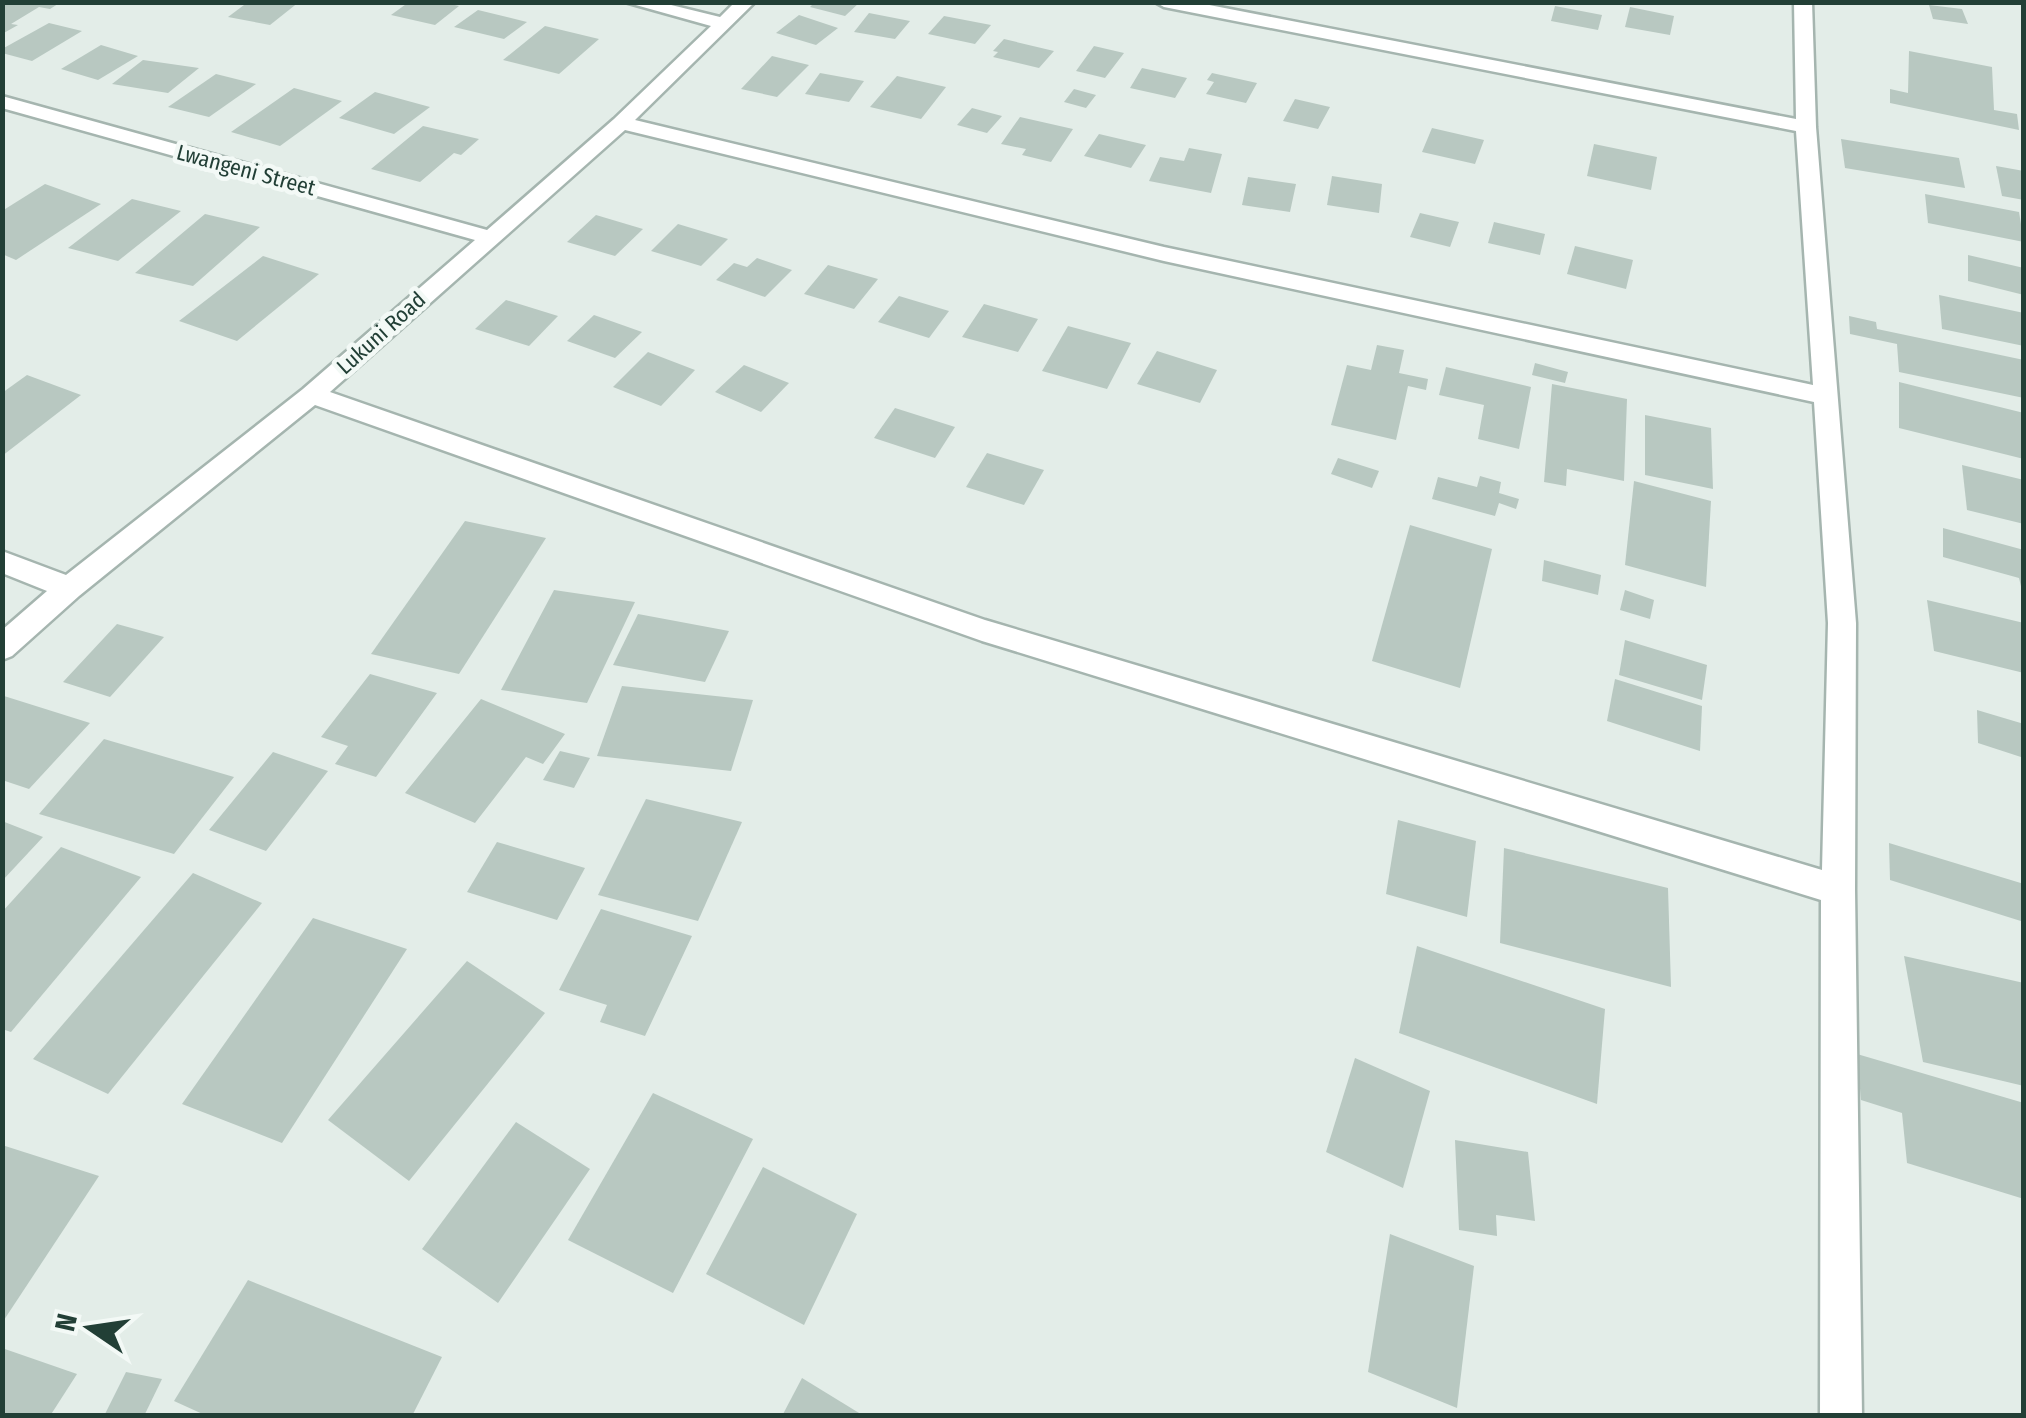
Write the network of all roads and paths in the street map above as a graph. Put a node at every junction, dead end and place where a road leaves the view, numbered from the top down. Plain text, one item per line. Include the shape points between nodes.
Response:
1 (634, 2) edge
2 (746, 2) edge
3 (1164, 2) edge
4 (1803, 2) edge
5 (722, 23) junction
6 (2, 102) edge
7 (621, 123) junction
8 (1806, 127) junction
9 (489, 237) junction
10 (312, 395) junction
11 (1824, 396) junction
12 (2, 561) edge
13 (70, 588) junction
14 (2, 648) edge
15 (1838, 890) junction
16 (1841, 1416) edge

1 - 5 street
2 - 5 street, Lukuni Road
3 - 8 street
4 - 8 street
5 - 7 street, Lukuni Road
6 - 9 street, Lwangeni Street
7 - 9 street, Lukuni Road
7 - 11 street via 1164,254
8 - 11 street
9 - 10 street, Lukuni Road
10 - 13 street, Lukuni Road
10 - 15 street via 982,630
11 - 15 street via 1842,624
12 - 13 street
13 - 14 street, Lukuni Road
15 - 16 street

